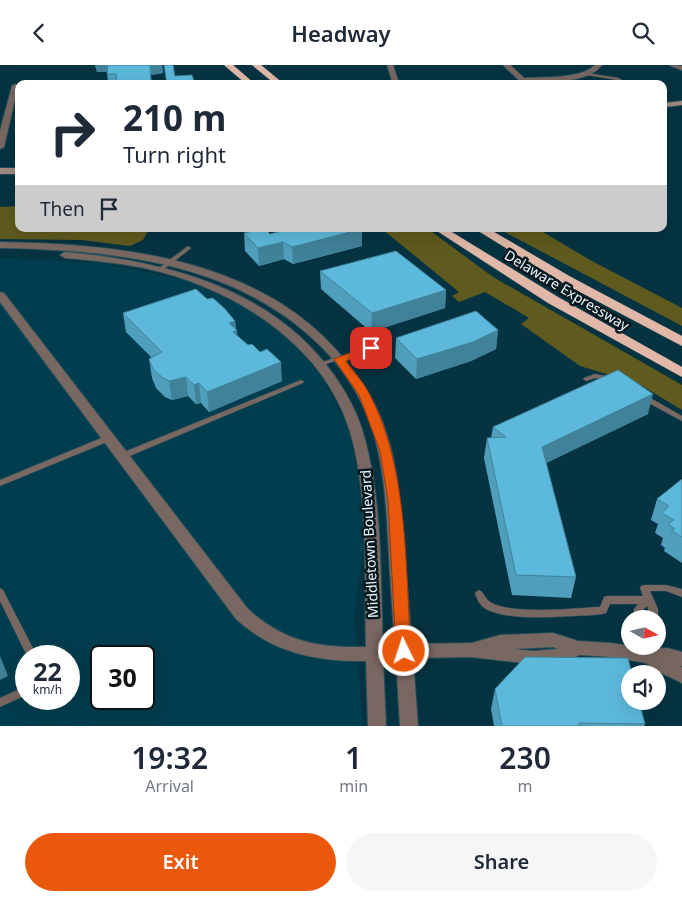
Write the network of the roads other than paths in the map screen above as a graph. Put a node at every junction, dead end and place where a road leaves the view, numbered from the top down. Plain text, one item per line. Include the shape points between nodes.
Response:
1 (228, 65) edge
2 (256, 65) edge
3 (390, 65) edge
4 (506, 65) edge
5 (598, 65) edge
6 (673, 65) edge
7 (682, 68) edge
8 (587, 74) junction
9 (246, 80) edge
10 (275, 80) edge
11 (395, 80) edge
12 (523, 80) edge
13 (540, 80) edge
14 (619, 80) edge
15 (15, 86) dead end
16 (682, 103) edge
17 (667, 105) edge
18 (0, 147) edge
19 (0, 171) edge
20 (15, 171) edge
21 (445, 232) edge
22 (486, 232) edge
23 (188, 248) dead end
24 (2, 249) edge
25 (166, 266) junction
26 (0, 295) edge
27 (632, 316) junction
28 (682, 338) edge
29 (682, 342) edge
30 (371, 348) dead end
31 (340, 359) junction
32 (321, 364) junction
33 (682, 373) edge
34 (586, 379) dead end
35 (301, 382) dead end
36 (622, 385) edge
37 (639, 394) edge
38 (682, 419) edge
39 (109, 438) junction
40 (122, 456) junction
41 (0, 483) edge
42 (0, 592) edge
43 (682, 593) edge
44 (479, 594) dead end
45 (647, 600) junction
46 (640, 610) edge
47 (652, 610) edge
48 (26, 645) edge
49 (621, 649) edge
50 (404, 651) junction
51 (374, 652) junction
52 (649, 655) edge
53 (666, 655) edge
54 (682, 659) edge
55 (682, 675) edge
56 (15, 696) edge
57 (0, 703) edge
58 (377, 726) edge
59 (409, 726) edge

1 - 9 highway
2 - 10 highway
3 - 11 street
4 - 12 street
5 - 8 street
6 - 7 street
8 - 13 street
8 - 14 lane
15 - 18 street
16 - 17 main road
19 - 20 main road
21 - 33 highway, Delaware Expressway via 553,300
22 - 27 highway, Delaware Expressway
23 - 25 lane
24 - 25 street, Middletown Boulevard
25 - 31 street, Middletown Boulevard via 236,283 277,305 310,329
25 - 32 street, Middletown Boulevard via 260,311 293,335
26 - 39 street
27 - 28 highway
27 - 29 highway, Delaware Expressway
30 - 31 lane
31 - 32 lane
31 - 50 street, Middletown Boulevard via 365,395 386,451 394,500
32 - 51 street, Middletown Boulevard via 342,396 365,466
34 - 36 lane via 602,376
35 - 40 lane
37 - 38 lane
39 - 40 street
39 - 41 lane
40 - 51 street via 254,626 279,641 312,651
42 - 48 lane
43 - 45 lane via 666,588 644,589
44 - 45 lane via 489,607 511,612 595,611 603,610 607,600
45 - 46 lane
45 - 47 lane
49 - 50 street via 578,648 563,656 541,658 472,650
50 - 51 street
50 - 59 street, Middletown Boulevard
51 - 58 street, Middletown Boulevard
52 - 55 street
53 - 54 street
56 - 57 lane

